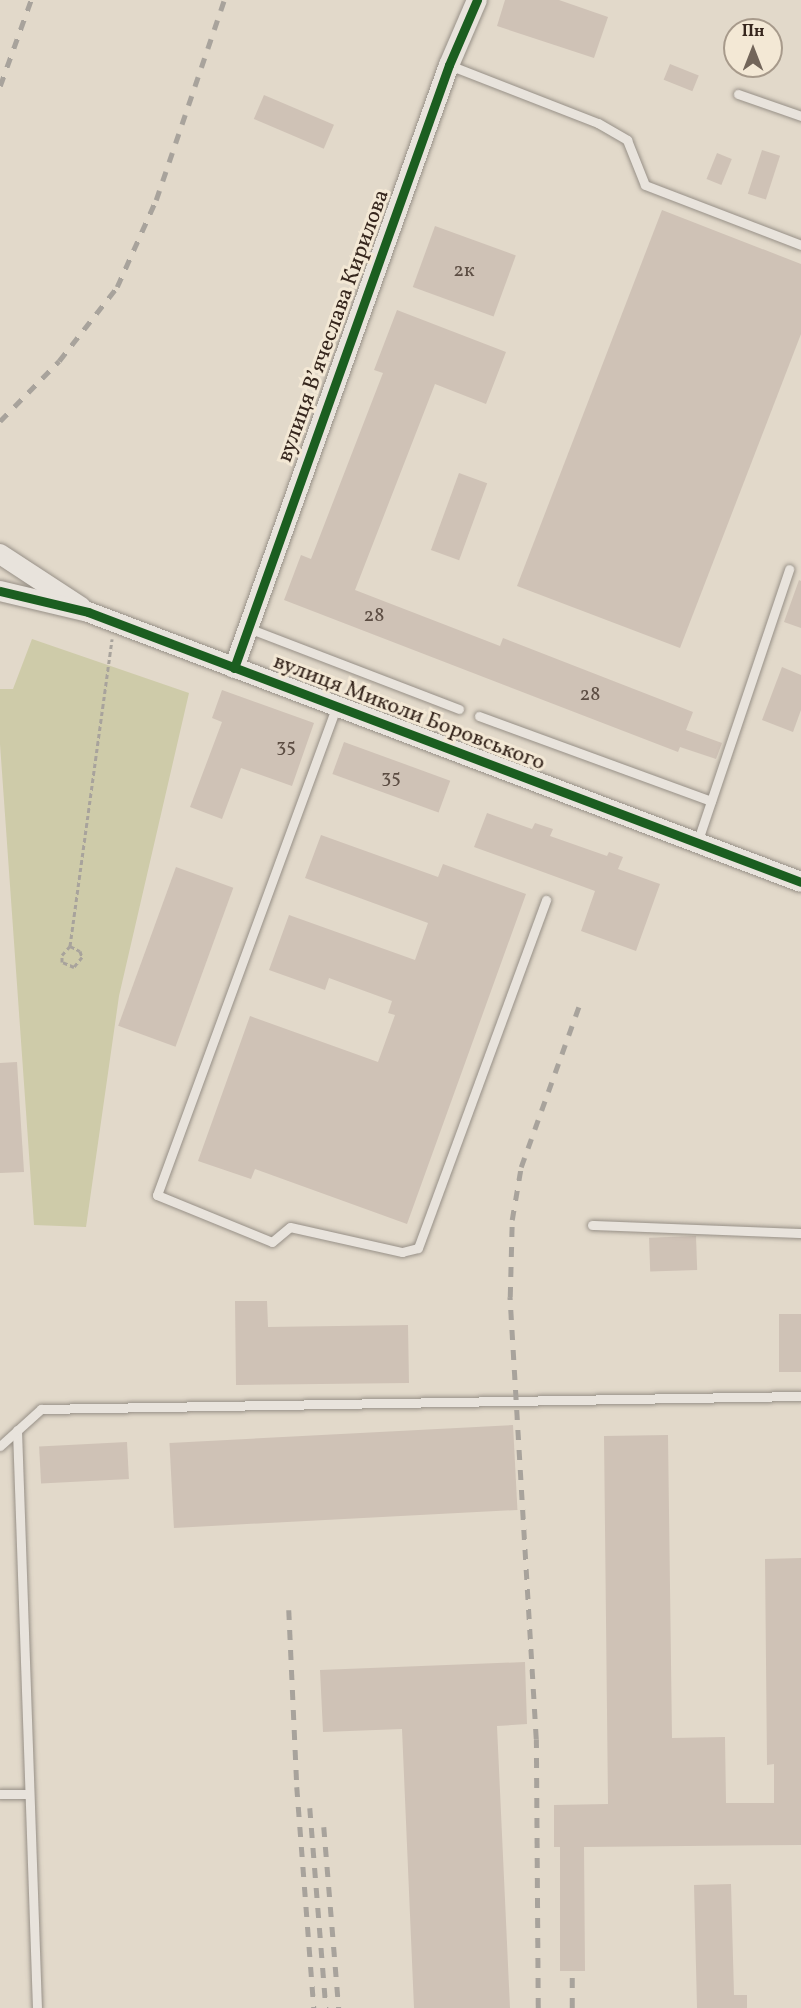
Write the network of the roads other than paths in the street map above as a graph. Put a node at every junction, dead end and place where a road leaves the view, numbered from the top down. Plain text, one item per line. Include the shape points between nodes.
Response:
1 (477, 0) edge
2 (449, 65) junction
3 (738, 94) dead end
4 (801, 116) edge
5 (801, 246) edge
6 (0, 554) edge
7 (789, 569) dead end
8 (0, 591) edge
9 (88, 612) junction
10 (246, 627) junction
11 (234, 668) junction
12 (337, 705) junction
13 (459, 709) dead end
14 (479, 716) dead end
15 (711, 801) junction
16 (696, 844) junction
17 (801, 882) edge
18 (546, 900) dead end
19 (592, 1225) dead end
20 (801, 1233) edge
21 (801, 1396) edge
22 (17, 1430) junction
23 (0, 1446) edge
24 (0, 1794) edge
25 (29, 1794) junction
26 (37, 2008) edge

1 - 2 street, вулиця Вʼячеслава Кирилова
2 - 5 lane via 598,123 627,140 645,185
2 - 10 street, вулиця Вʼячеслава Кирилова
3 - 4 lane
6 - 9 street, вулиця Миколи Боровського
7 - 15 lane
8 - 9 street, вулиця Миколи Боровського
9 - 11 street, вулиця Миколи Боровського
10 - 11 street, вулиця Вʼячеслава Кирилова
10 - 13 lane
11 - 12 street, вулиця Миколи Боровського
12 - 16 street, вулиця Миколи Боровського
12 - 18 lane via 157,1195 272,1242 290,1227 402,1252 418,1248
14 - 15 lane
15 - 16 lane
16 - 17 street, вулиця Миколи Боровського
19 - 20 lane
21 - 22 lane via 41,1408
22 - 23 lane
22 - 25 lane
24 - 25 lane
25 - 26 lane

